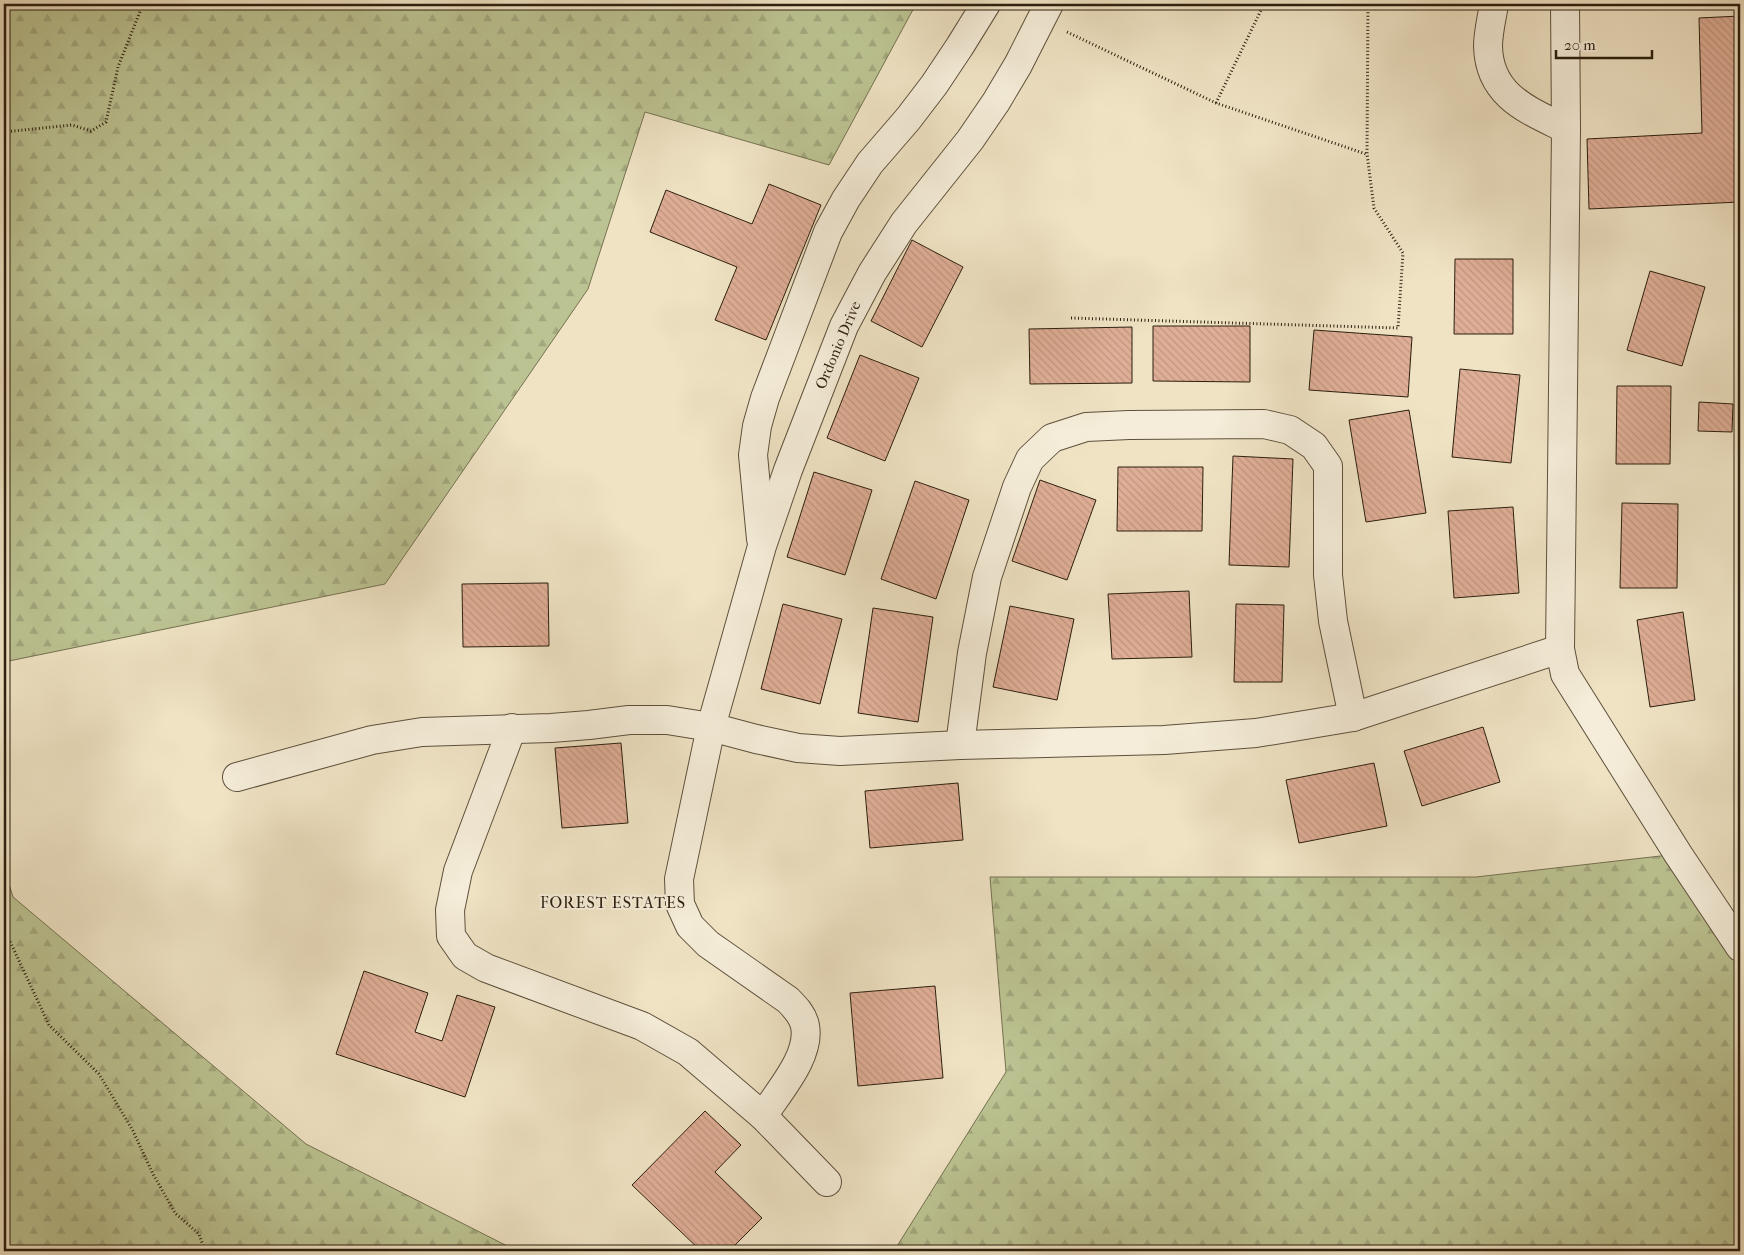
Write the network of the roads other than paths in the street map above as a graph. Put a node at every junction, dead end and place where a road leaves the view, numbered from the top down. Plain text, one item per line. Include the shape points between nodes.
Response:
1 (986, 4) edge
2 (1494, 4) edge
3 (1565, 4) edge
4 (1046, 11) edge
5 (1566, 129) junction
6 (762, 546) junction
7 (1560, 648) junction
8 (1353, 718) junction
9 (712, 727) junction
10 (512, 728) junction
11 (960, 745) junction
12 (236, 777) dead end
13 (1740, 947) edge
14 (762, 1116) junction
15 (827, 1182) dead end

1 - 6 street via 934,85 865,170 828,232 757,426 753,456
2 - 5 street via 1488,46 1490,65 1497,83 1528,110
3 - 5 street
4 - 6 street, Ordonio Drive via 996,102 904,223 872,272 844,326
5 - 7 street
6 - 9 street, Ordonio Drive
7 - 8 street
7 - 13 street via 1565,674
8 - 11 street via 1256,733 1173,739
8 - 11 street via 1333,621 1328,575 1328,466 1314,446 1290,430 1264,424 1129,425 1086,428 1052,438 1030,459 1017,487 987,577 972,653
9 - 10 street via 667,720 629,720
9 - 11 street via 798,748 840,751
9 - 14 street, Ordonio Drive via 679,879 680,904 690,926 708,944 788,1000 805,1025 800,1059
10 - 12 street via 422,732 372,740
10 - 14 street via 458,871 450,910 450,936 465,956 486,968 642,1026 688,1052
14 - 15 street

